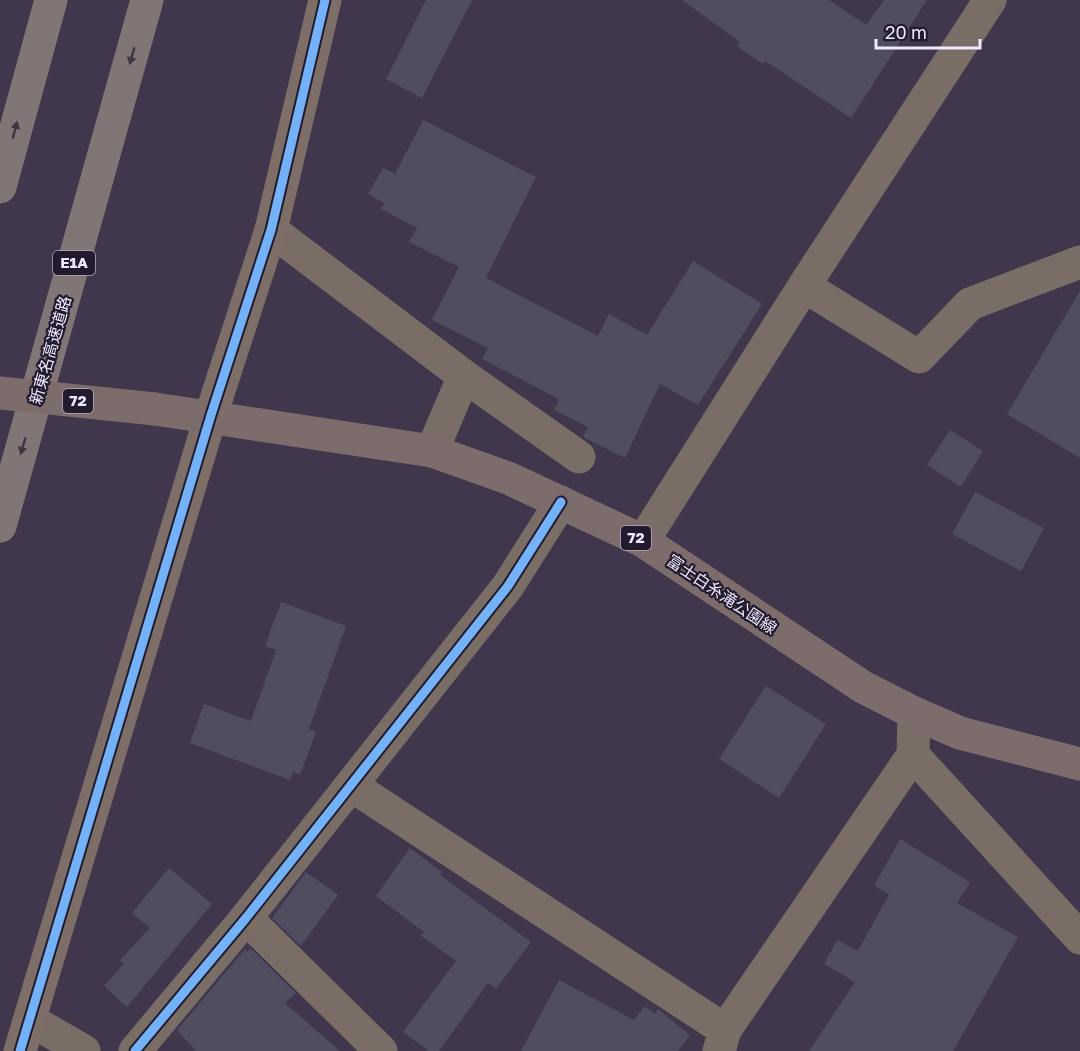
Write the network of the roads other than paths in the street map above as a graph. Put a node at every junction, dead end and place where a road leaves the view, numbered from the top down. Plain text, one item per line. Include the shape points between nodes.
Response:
1 (51, 0) edge
2 (147, 0) edge
3 (325, 0) edge
4 (990, 0) edge
5 (0, 187) edge
6 (271, 230) junction
7 (1080, 262) edge
8 (804, 286) junction
9 (464, 376) junction
10 (0, 393) edge
11 (210, 415) junction
12 (432, 450) junction
13 (579, 457) dead end
14 (561, 502) junction
15 (0, 526) edge
16 (643, 541) junction
17 (914, 713) junction
18 (913, 755) junction
19 (1080, 764) edge
20 (352, 786) junction
21 (246, 918) junction
22 (1080, 938) edge
23 (30, 1020) junction
24 (722, 1040) edge
25 (20, 1051) edge
26 (84, 1051) edge
27 (135, 1051) edge
28 (381, 1051) edge

5 -> 1 highway
2 -> 15 highway, 新東名高速道路 / E1A
3 - 6 street
4 - 8 street
6 - 9 street
6 - 11 street
7 - 8 street via 970,304 919,357
8 - 16 street
9 - 12 street
9 - 13 street
10 - 11 main road, 富士白糸滝公園線 / 72, bridge
11 - 12 main road, 富士白糸滝公園線 / 72
11 - 23 street
12 - 14 main road, 富士白糸滝公園線 / 72
14 - 16 main road, 富士白糸滝公園線 / 72
14 - 20 street via 508,586
16 - 17 main road, 富士白糸滝公園線 / 72 via 863,687
17 - 18 street
17 - 19 main road, 富士白糸滝公園線 / 72 via 960,733
18 - 22 street
18 - 24 street
20 - 21 street
20 - 24 street
21 - 27 street
21 - 28 street
23 - 25 street
23 - 26 street

